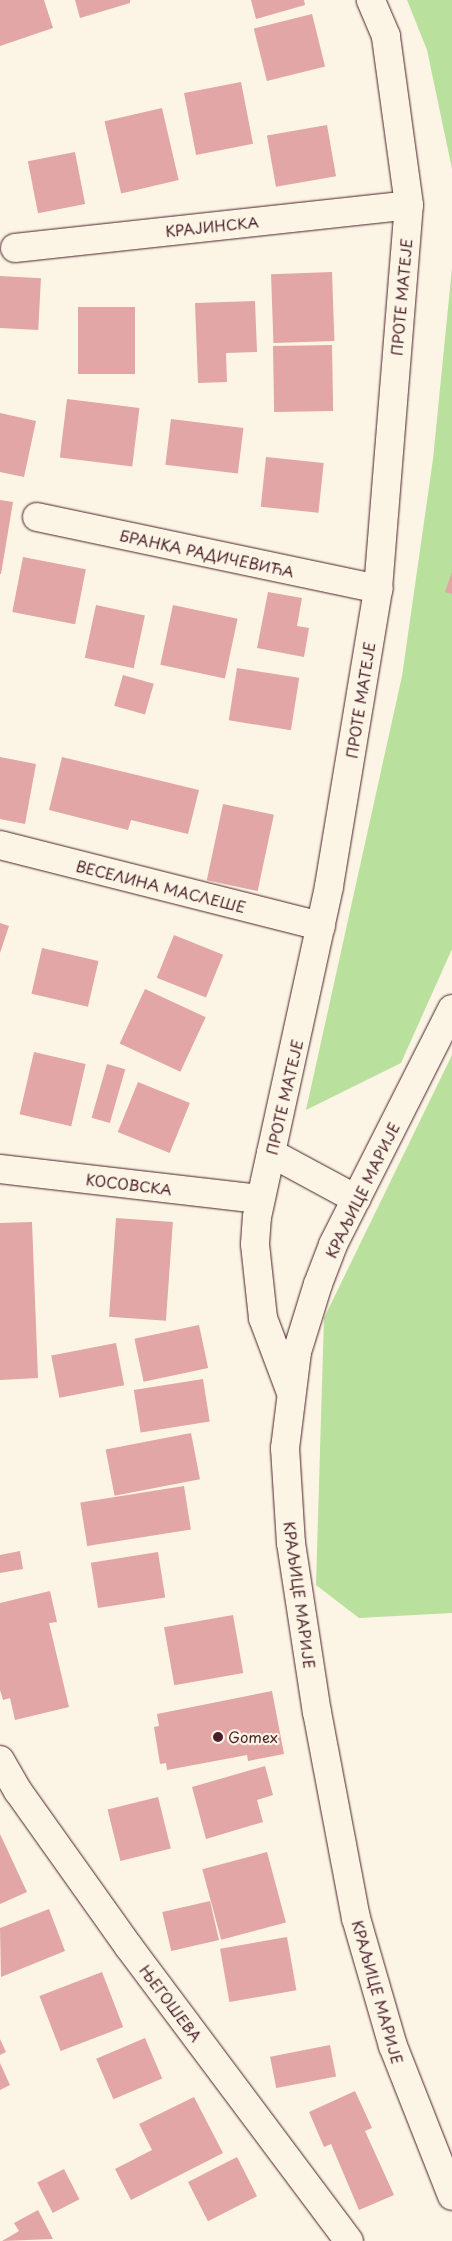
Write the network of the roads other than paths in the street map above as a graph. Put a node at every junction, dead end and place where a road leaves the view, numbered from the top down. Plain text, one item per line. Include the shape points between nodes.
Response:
1 (371, 0) edge
2 (409, 205) junction
3 (15, 248) dead end
4 (36, 517) dead end
5 (378, 589) junction
6 (0, 845) edge
7 (321, 926) junction
8 (452, 1009) edge
9 (271, 1153) junction
10 (0, 1169) edge
11 (259, 1199) junction
12 (356, 1199) junction
13 (290, 1390) junction
14 (0, 1760) edge
15 (452, 2196) edge
16 (349, 2241) edge

1 - 2 street, ПРОТЕ МАТЕЈЕ via 386,36
2 - 3 street, КРАЈИНСКА
2 - 5 street, ПРОТЕ МАТЕЈЕ
4 - 5 street, БРАНКА РАДИЧЕВИЋА
5 - 7 street, ПРОТЕ МАТЕЈЕ
6 - 7 street, ВЕСЕЛИНА МАСЛЕШЕ
7 - 9 street, ПРОТЕ МАТЕЈЕ
8 - 12 street, КРАЉИЦЕ МАРИЈЕ
9 - 11 street, ПРОТЕ МАТЕЈЕ
9 - 12 street
10 - 11 street, КОСОВСКА
11 - 13 street, ПРОТЕ МАТЕЈЕ via 255,1244 263,1318
12 - 13 street, КРАЉИЦЕ МАРИЈЕ via 333,1245 306,1316
13 - 15 street, КРАЉИЦЕ МАРИЈЕ via 285,1448 291,1543 319,1722 354,1909 393,2046
14 - 16 street, ЊЕГОШЕВА via 18,1791 128,1948

